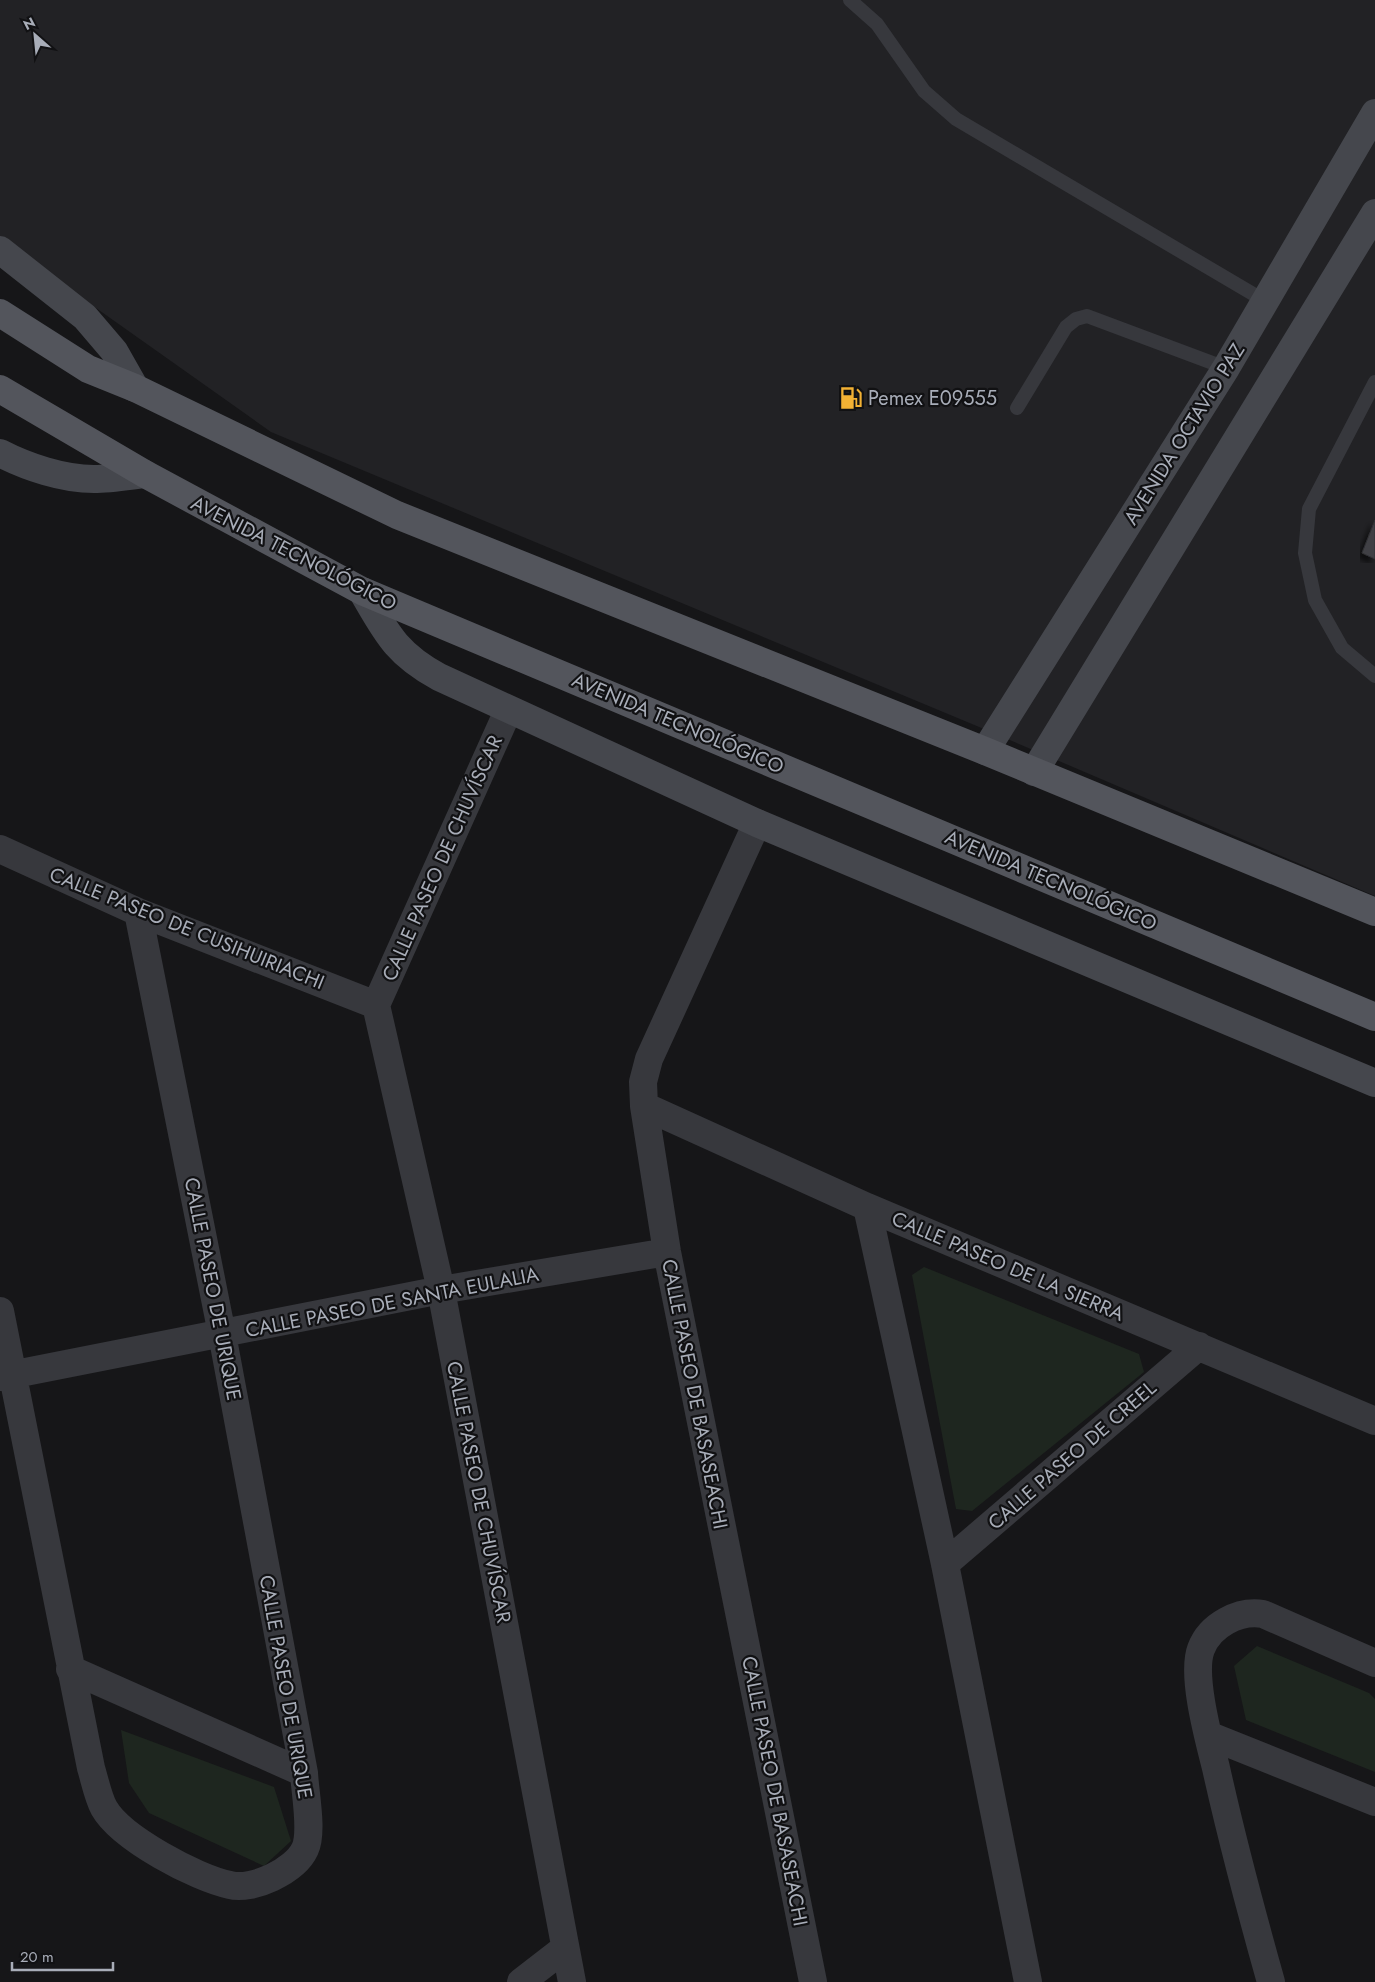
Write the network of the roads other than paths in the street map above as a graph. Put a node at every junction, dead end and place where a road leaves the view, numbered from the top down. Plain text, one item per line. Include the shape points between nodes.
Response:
1 (850, 0) edge
2 (1375, 113) edge
3 (1375, 212) edge
4 (0, 250) edge
5 (1265, 301) junction
6 (0, 313) edge
7 (1226, 368) junction
8 (1375, 382) edge
9 (135, 388) junction
10 (0, 389) edge
11 (1016, 408) dead end
12 (0, 452) edge
13 (145, 474) junction
14 (362, 591) junction
15 (1375, 676) edge
16 (508, 711) junction
17 (985, 751) junction
18 (1034, 772) junction
19 (757, 823) junction
20 (0, 849) edge
21 (138, 912) junction
22 (1375, 912) edge
23 (376, 1005) junction
24 (1375, 1017) edge
25 (1375, 1083) edge
26 (644, 1106) junction
27 (867, 1207) junction
28 (667, 1252) junction
29 (441, 1290) junction
30 (0, 1311) edge
31 (222, 1334) junction
32 (1199, 1346) junction
33 (6, 1376) edge
34 (1375, 1421) edge
35 (945, 1564) junction
36 (1375, 1663) edge
37 (70, 1669) junction
38 (1208, 1735) junction
39 (304, 1773) junction
40 (1375, 1802) edge
41 (565, 1948) junction
42 (816, 1981) edge
43 (521, 1982) edge
44 (572, 1982) edge
45 (1028, 1982) edge
46 (1271, 1982) edge

1 - 5 lane via 877,24 924,91 956,119
2 - 5 street, AVENIDA OCTAVIO PAZ
3 - 18 street
4 - 9 street via 85,317 114,351
5 - 7 street, AVENIDA OCTAVIO PAZ
6 - 9 main road via 88,369
7 - 11 lane via 1087,316 1066,327
7 - 17 street, AVENIDA OCTAVIO PAZ
8 - 15 lane via 1309,509 1305,553 1315,600 1342,648
9 - 17 main road via 397,515
10 - 13 main road, AVENIDA TECNOLÓGICO
12 - 13 street via 15,461 54,473 93,479
13 - 14 main road, AVENIDA TECNOLÓGICO
14 - 16 street via 394,644 415,664
14 - 24 main road, AVENIDA TECNOLÓGICO
16 - 19 street
16 - 23 street, CALLE PASEO DE CHUVÍSCAR
17 - 18 main road
18 - 22 main road
19 - 25 street
19 - 26 street, CALLE PASEO DE BASASEACHI via 649,1059 643,1082
20 - 21 street, CALLE PASEO DE CUSIHUIRIACHI
21 - 23 street, CALLE PASEO DE CUSIHUIRIACHI
21 - 31 street, CALLE PASEO DE URIQUE
23 - 29 street, CALLE PASEO DE CHUVÍSCAR
26 - 27 street, CALLE PASEO DE LA SIERRA
26 - 28 street, CALLE PASEO DE BASASEACHI
27 - 32 street, CALLE PASEO DE LA SIERRA
27 - 35 street
28 - 29 street, CALLE PASEO DE SANTA EULALIA
28 - 42 street, CALLE PASEO DE BASASEACHI
29 - 31 street, CALLE PASEO DE SANTA EULALIA
29 - 41 street, CALLE PASEO DE CHUVÍSCAR
30 - 33 street, CALLE PASEO DE URIQUE
31 - 33 street, CALLE PASEO DE SANTA EULALIA
31 - 39 street, CALLE PASEO DE URIQUE
32 - 34 street, CALLE PASEO DE LA SIERRA
32 - 35 street, CALLE PASEO DE CREEL
33 - 37 street, CALLE PASEO DE URIQUE
35 - 45 street
36 - 38 street via 1262,1614 1238,1615 1210,1635 1201,1649 1198,1687
37 - 39 street
37 - 39 street, CALLE PASEO DE URIQUE via 91,1768 105,1808 138,1842 187,1869 230,1886 256,1885 294,1862 305,1850 308,1837
38 - 40 street
38 - 46 street
41 - 43 street
41 - 44 street, CALLE PASEO DE CHUVÍSCAR

